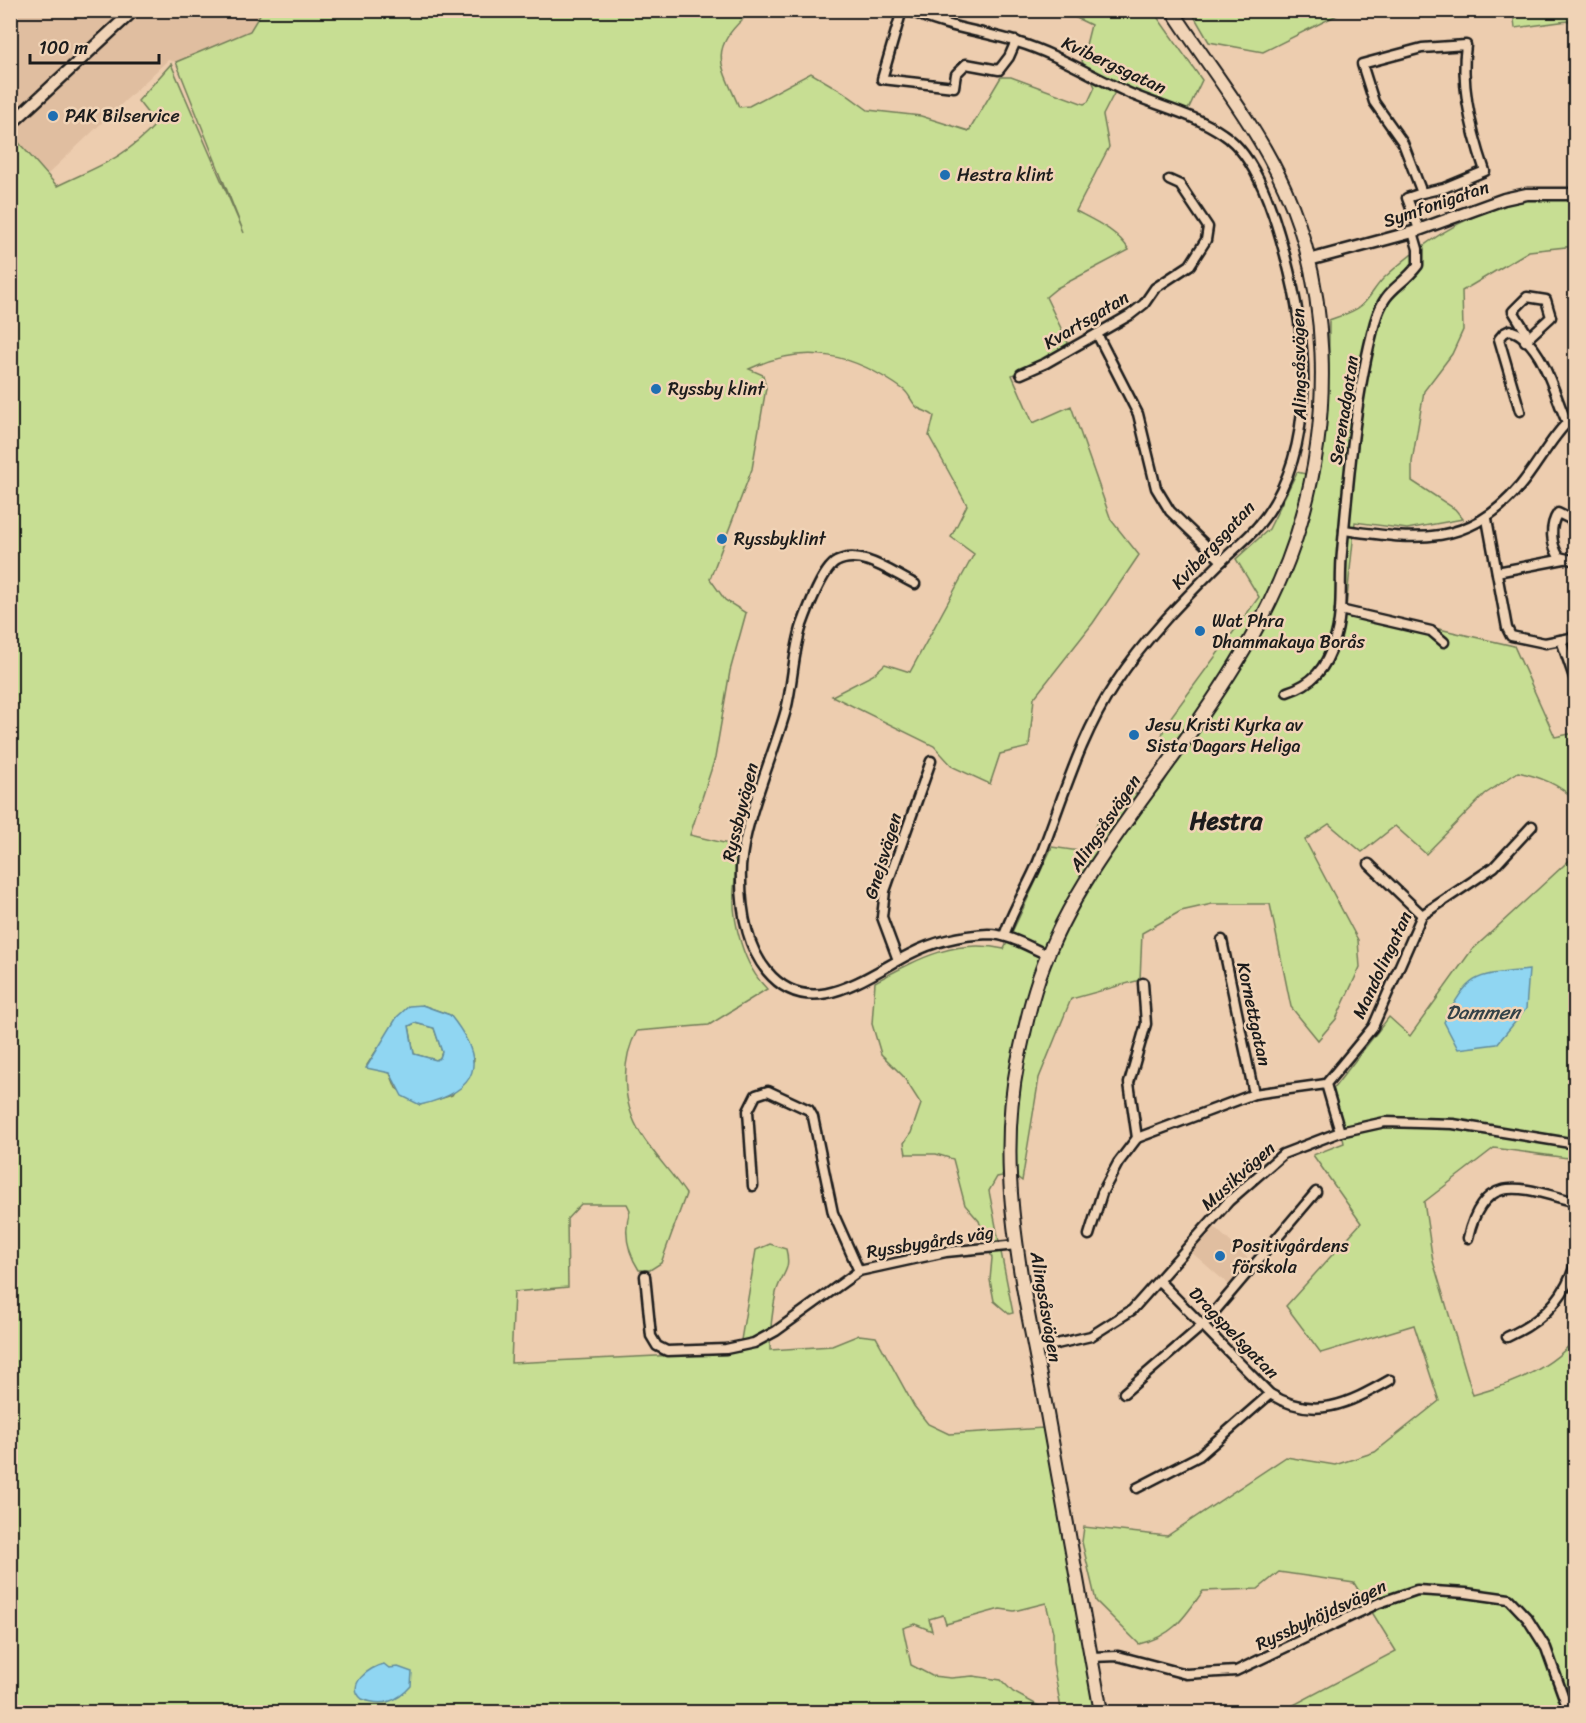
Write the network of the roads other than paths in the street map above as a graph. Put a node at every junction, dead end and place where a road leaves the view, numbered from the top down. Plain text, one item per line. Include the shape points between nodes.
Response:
1 (134, 10) edge
2 (902, 10) edge
3 (909, 10) edge
4 (1172, 10) edge
5 (1016, 41) junction
6 (10, 125) edge
7 (1169, 180) dead end
8 (1422, 193) junction
9 (1575, 194) edge
10 (1416, 230) junction
11 (1309, 260) junction
12 (1097, 334) junction
13 (1527, 339) junction
14 (1021, 374) dead end
15 (1520, 411) dead end
16 (1575, 414) edge
17 (1567, 422) junction
18 (1487, 519) junction
19 (1575, 522) edge
20 (1344, 530) junction
21 (1564, 559) junction
22 (1222, 561) junction
23 (1575, 561) edge
24 (1497, 572) junction
25 (915, 584) dead end
26 (1340, 610) junction
27 (1575, 637) edge
28 (1561, 640) junction
29 (1444, 642) dead end
30 (1575, 683) edge
31 (1287, 692) dead end
32 (931, 761) dead end
33 (1532, 826) dead end
34 (1369, 864) dead end
35 (1422, 915) junction
36 (1004, 936) junction
37 (1222, 940) dead end
38 (1048, 956) junction
39 (898, 960) junction
40 (1143, 983) dead end
41 (1326, 1084) junction
42 (1254, 1094) junction
43 (1340, 1132) junction
44 (1137, 1138) junction
45 (1575, 1144) edge
46 (753, 1186) dead end
47 (1316, 1192) dead end
48 (1575, 1202) edge
49 (1089, 1235) dead end
50 (1468, 1238) dead end
51 (1017, 1245) junction
52 (1575, 1260) edge
53 (859, 1271) junction
54 (645, 1276) dead end
55 (1159, 1281) junction
56 (1204, 1324) junction
57 (1507, 1337) dead end
58 (1035, 1349) junction
59 (1390, 1380) dead end
60 (1124, 1393) dead end
61 (1270, 1394) junction
62 (1137, 1488) dead end
63 (1091, 1657) junction
64 (1101, 1713) edge
65 (1569, 1713) edge

1 - 6 street
2 - 5 street via 882,78 954,87 956,74 966,64 999,70
3 - 5 street, Kvibergsgatan
4 - 11 main road, Alingsåsvägen via 1267,154 1288,198
5 - 22 street, Kvibergsgatan via 1223,134 1245,155 1271,209 1293,290 1300,338 1301,420 1287,475 1276,499 1259,525
7 - 12 street, Kvartsgatan via 1180,185 1208,227 1206,240 1190,265 1155,288 1144,304
8 - 8 street via 1403,143 1374,102 1362,64 1422,48 1466,45 1471,121 1485,171
8 - 10 street via 1407,198
9 - 10 street, Symfonigatan via 1527,194 1503,199
10 - 11 street, Symfonigatan
10 - 20 street, Serenadgatan via 1418,265 1384,299 1376,321 1360,395
11 - 38 main road, Alingsåsvägen via 1320,332 1319,425 1301,523 1256,628 1184,742 1091,874
12 - 14 street, Kvartsgatan
12 - 22 street via 1138,414 1156,488 1170,511
13 - 13 street via 1552,313 1546,300 1538,297 1527,297 1513,311
13 - 15 street via 1510,330 1499,339
13 - 17 street via 1550,376
16 - 17 street
17 - 18 street via 1520,487
18 - 20 street via 1433,536 1402,538
18 - 24 street
19 - 21 street via 1558,513 1552,524 1554,546
20 - 26 street, Serenadgatan
21 - 23 street
21 - 24 street
22 - 36 street, Kvibergsgatan via 1141,647 1098,711 1037,865
24 - 28 street via 1511,636 1545,643
25 - 39 street, Ryssbyvägen via 861,558 850,556 830,566 798,641 785,711 741,865 750,938 756,955 780,983 816,995 842,990
26 - 29 street via 1431,631
26 - 31 street, Serenadgatan via 1334,642 1322,668 1307,686
27 - 28 street
28 - 30 street
32 - 39 street, Gnejsvägen via 885,891 882,917
33 - 35 street, Mandolingatan via 1494,867
34 - 35 street
35 - 41 street, Mandolingatan via 1373,1027
36 - 38 street, Ryssbyvägen
36 - 39 street, Ryssbyvägen via 946,940
37 - 42 street, Kornettgatan
38 - 51 main road, Alingsåsvägen via 1027,1019 1011,1104 1008,1180
40 - 44 street via 1146,1024 1130,1083
41 - 42 street
41 - 43 street
42 - 44 street
43 - 45 street, Musikvägen via 1384,1122 1453,1124
43 - 55 street, Musikvägen via 1283,1154 1228,1201
44 - 49 street via 1102,1193
46 - 53 street via 748,1111 756,1095 768,1090 809,1110 813,1117 833,1213
47 - 56 street
48 - 50 street via 1509,1187 1491,1194 1477,1208
51 - 53 street, Ryssbygårds väg via 972,1248
51 - 58 main road, Alingsåsvägen
52 - 57 street via 1572,1274 1551,1309 1530,1326
53 - 54 street, Ryssbygårds väg via 794,1320 754,1343 726,1349 666,1351 651,1336
55 - 56 street, Dragspelsgatan
55 - 58 street, Musikvägen via 1132,1310 1091,1336
56 - 60 street
56 - 61 street, Dragspelsgatan
58 - 63 main road, Alingsåsvägen
59 - 61 street, Dragspelsgatan via 1315,1409 1292,1405
61 - 62 street via 1199,1456
63 - 64 main road, Alingsåsvägen
63 - 65 street, Ryssbyhöjdsvägen via 1118,1656 1186,1674 1236,1671 1379,1603 1417,1590 1466,1593 1509,1599 1527,1618 1546,1648

